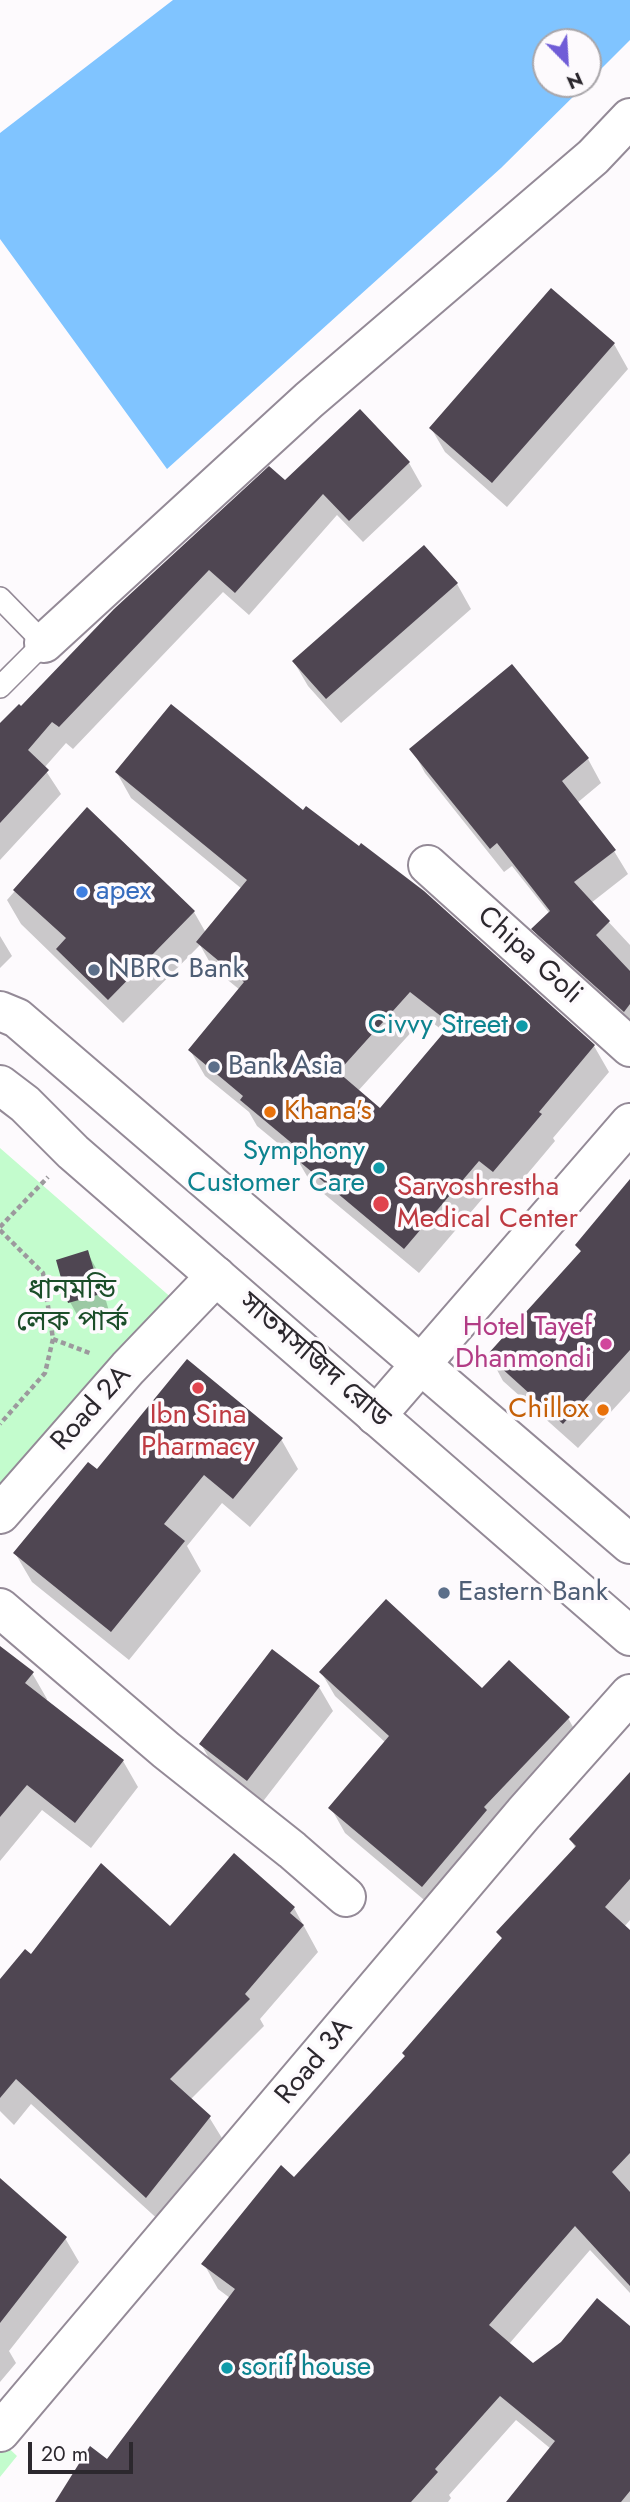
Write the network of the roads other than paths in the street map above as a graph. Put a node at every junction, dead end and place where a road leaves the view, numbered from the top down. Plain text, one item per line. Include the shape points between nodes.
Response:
1 (630, 118) edge
2 (0, 598) edge
3 (44, 643) junction
4 (0, 687) edge
5 (428, 864) dead end
6 (8, 1014) edge
7 (630, 1047) edge
8 (0, 1085) edge
9 (630, 1123) edge
10 (216, 1276) junction
11 (420, 1363) junction
12 (376, 1416) junction
13 (0, 1514) edge
14 (630, 1544) edge
15 (0, 1608) edge
16 (630, 1636) edge
17 (630, 1693) edge
18 (346, 1897) dead end
19 (0, 2432) edge

1 - 3 street via 593,157 309,400
2 - 3 lane
3 - 4 lane
5 - 7 street, Chipa Goli
6 - 11 street
8 - 10 street, সাতমসজিদ রোড
9 - 11 street
10 - 12 street, সাতমসজিদ রোড
10 - 13 street, Road 2A
11 - 12 street
11 - 14 street
12 - 16 street, সাতমসজিদ রোড
15 - 18 street
17 - 19 street, Road 3A

